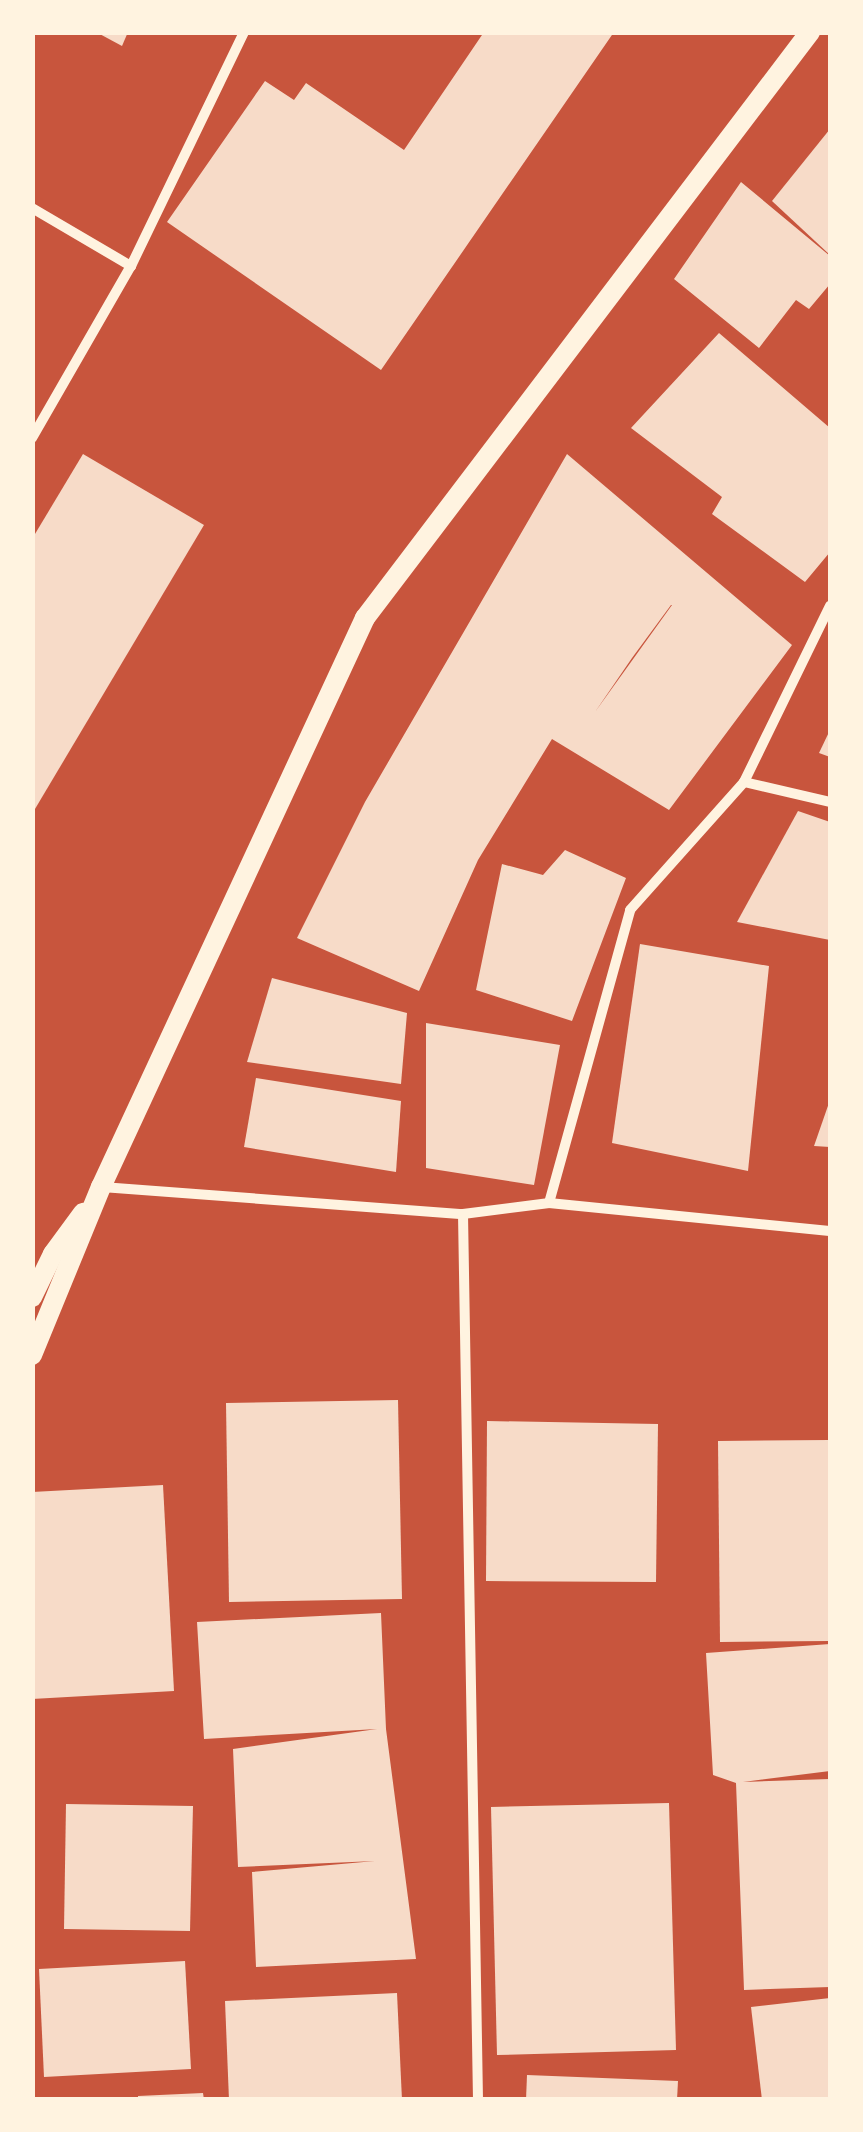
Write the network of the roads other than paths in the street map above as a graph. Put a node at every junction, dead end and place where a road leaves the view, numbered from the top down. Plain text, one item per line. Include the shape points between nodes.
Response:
1 (244, 32) edge
2 (810, 32) edge
3 (32, 208) edge
4 (131, 266) junction
5 (32, 438) edge
6 (830, 606) edge
7 (744, 782) junction
8 (830, 802) edge
9 (101, 1186) junction
10 (549, 1203) junction
11 (462, 1214) junction
12 (830, 1231) edge
13 (32, 1297) edge
14 (32, 1355) edge
15 (478, 2100) edge

1 - 4 street
2 - 9 main road via 365,618
3 - 4 street
4 - 5 street
6 - 7 street
7 - 8 street
7 - 10 street via 630,910
9 - 11 street
9 - 13 main road
9 - 14 main road
10 - 11 street
10 - 12 street
11 - 15 street

